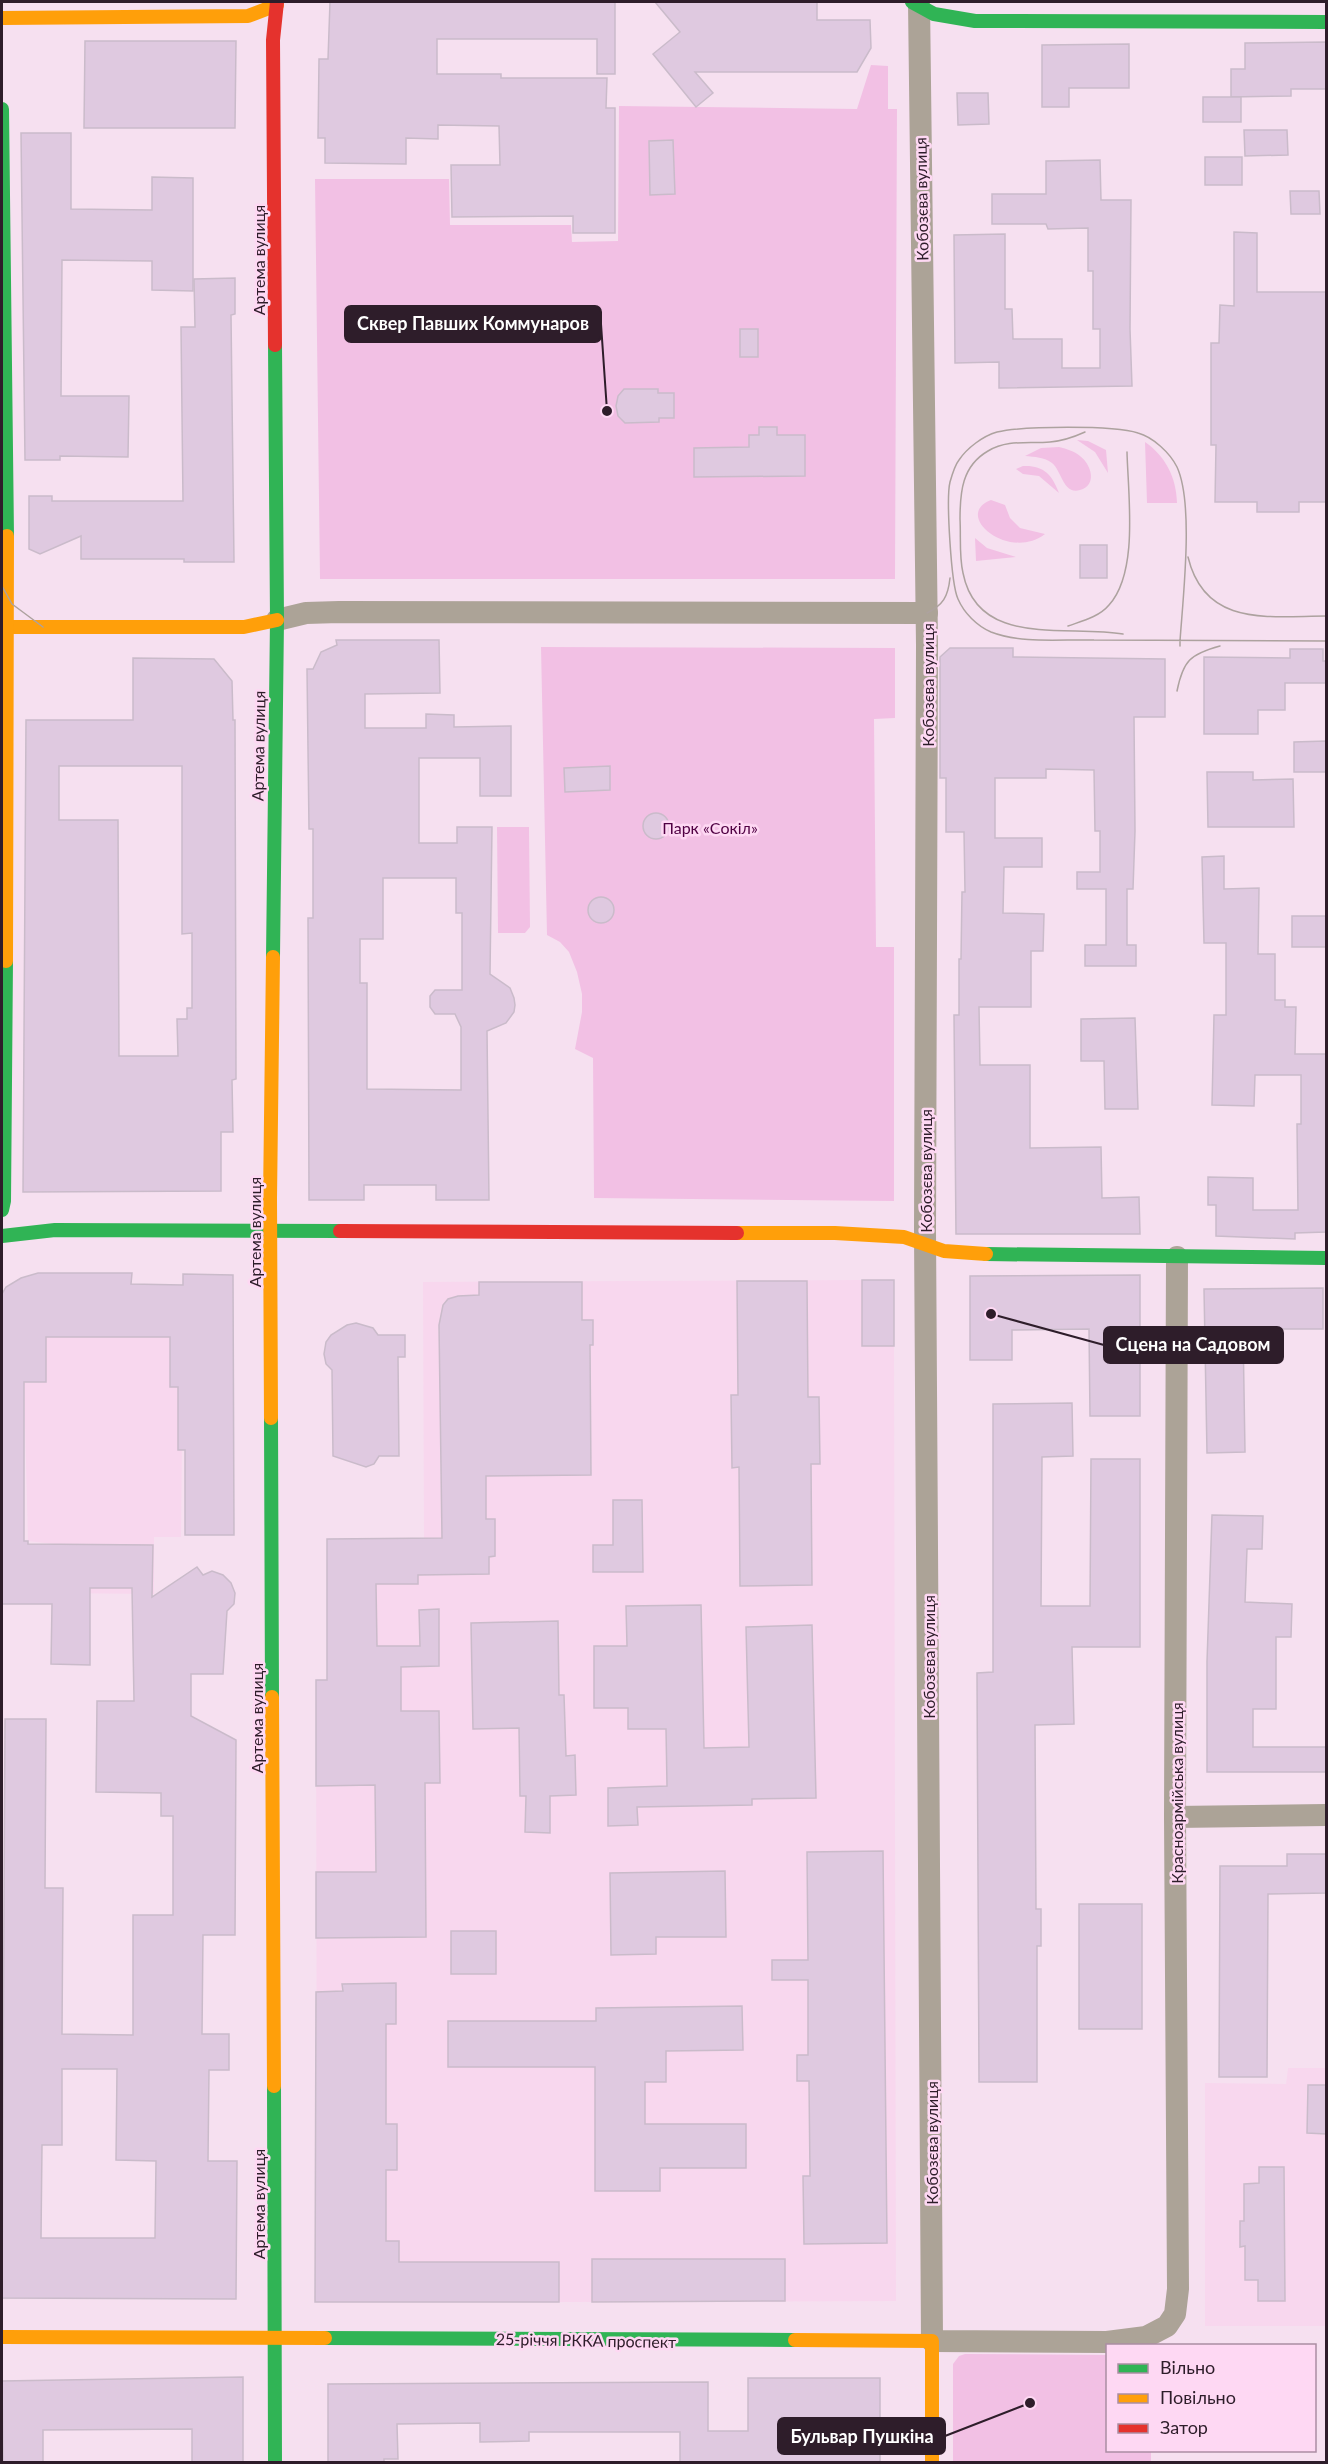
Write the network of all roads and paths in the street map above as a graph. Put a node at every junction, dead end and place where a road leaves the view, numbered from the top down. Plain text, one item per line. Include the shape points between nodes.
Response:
1 (277, 3) edge
2 (917, 4) edge
3 (1166, 11) edge
4 (2, 18) edge
5 (1326, 22) edge
6 (2, 109) edge
7 (927, 613) junction
8 (277, 620) junction
9 (5, 627) edge
10 (2, 1210) edge
11 (270, 1229) junction
12 (2, 1236) edge
13 (926, 1246) junction
14 (1177, 1257) junction
15 (1326, 1258) edge
16 (1326, 1815) edge
17 (1175, 1817) junction
18 (1167, 2326) joint
19 (2, 2337) edge
20 (274, 2339) junction
21 (932, 2341) junction
22 (275, 2463) edge
23 (932, 2463) edge

1 - 4 street via 248,16
1 - 8 street, Артема вулиця via 273,52
2 - 3 street via 948,19 975,21
2 - 7 street, Кобозєва вулиця
3 - 5 street
6 - 9 street
7 - 8 street via 339,612 306,613
7 - 13 street, Кобозєва вулиця
8 - 9 street via 244,627
8 - 11 street, Артема вулиця
9 - 10 street
11 - 12 street via 56,1230
11 - 13 street via 835,1233 904,1237
11 - 20 street, Артема вулиця
13 - 14 street via 967,1254
13 - 21 street, Кобозєва вулиця
14 - 15 street
14 - 17 street, Красноармійська вулиця
16 - 17 street
17 - 18 street, Красноармійська вулиця via 1178,2289 1175,2314
18 - 21 street, 25-річчя РККА проспект via 1146,2337 1107,2342
19 - 20 street, 25-річчя РККА проспект
20 - 21 street, 25-річчя РККА проспект
20 - 22 street, Артема вулиця
21 - 23 street

